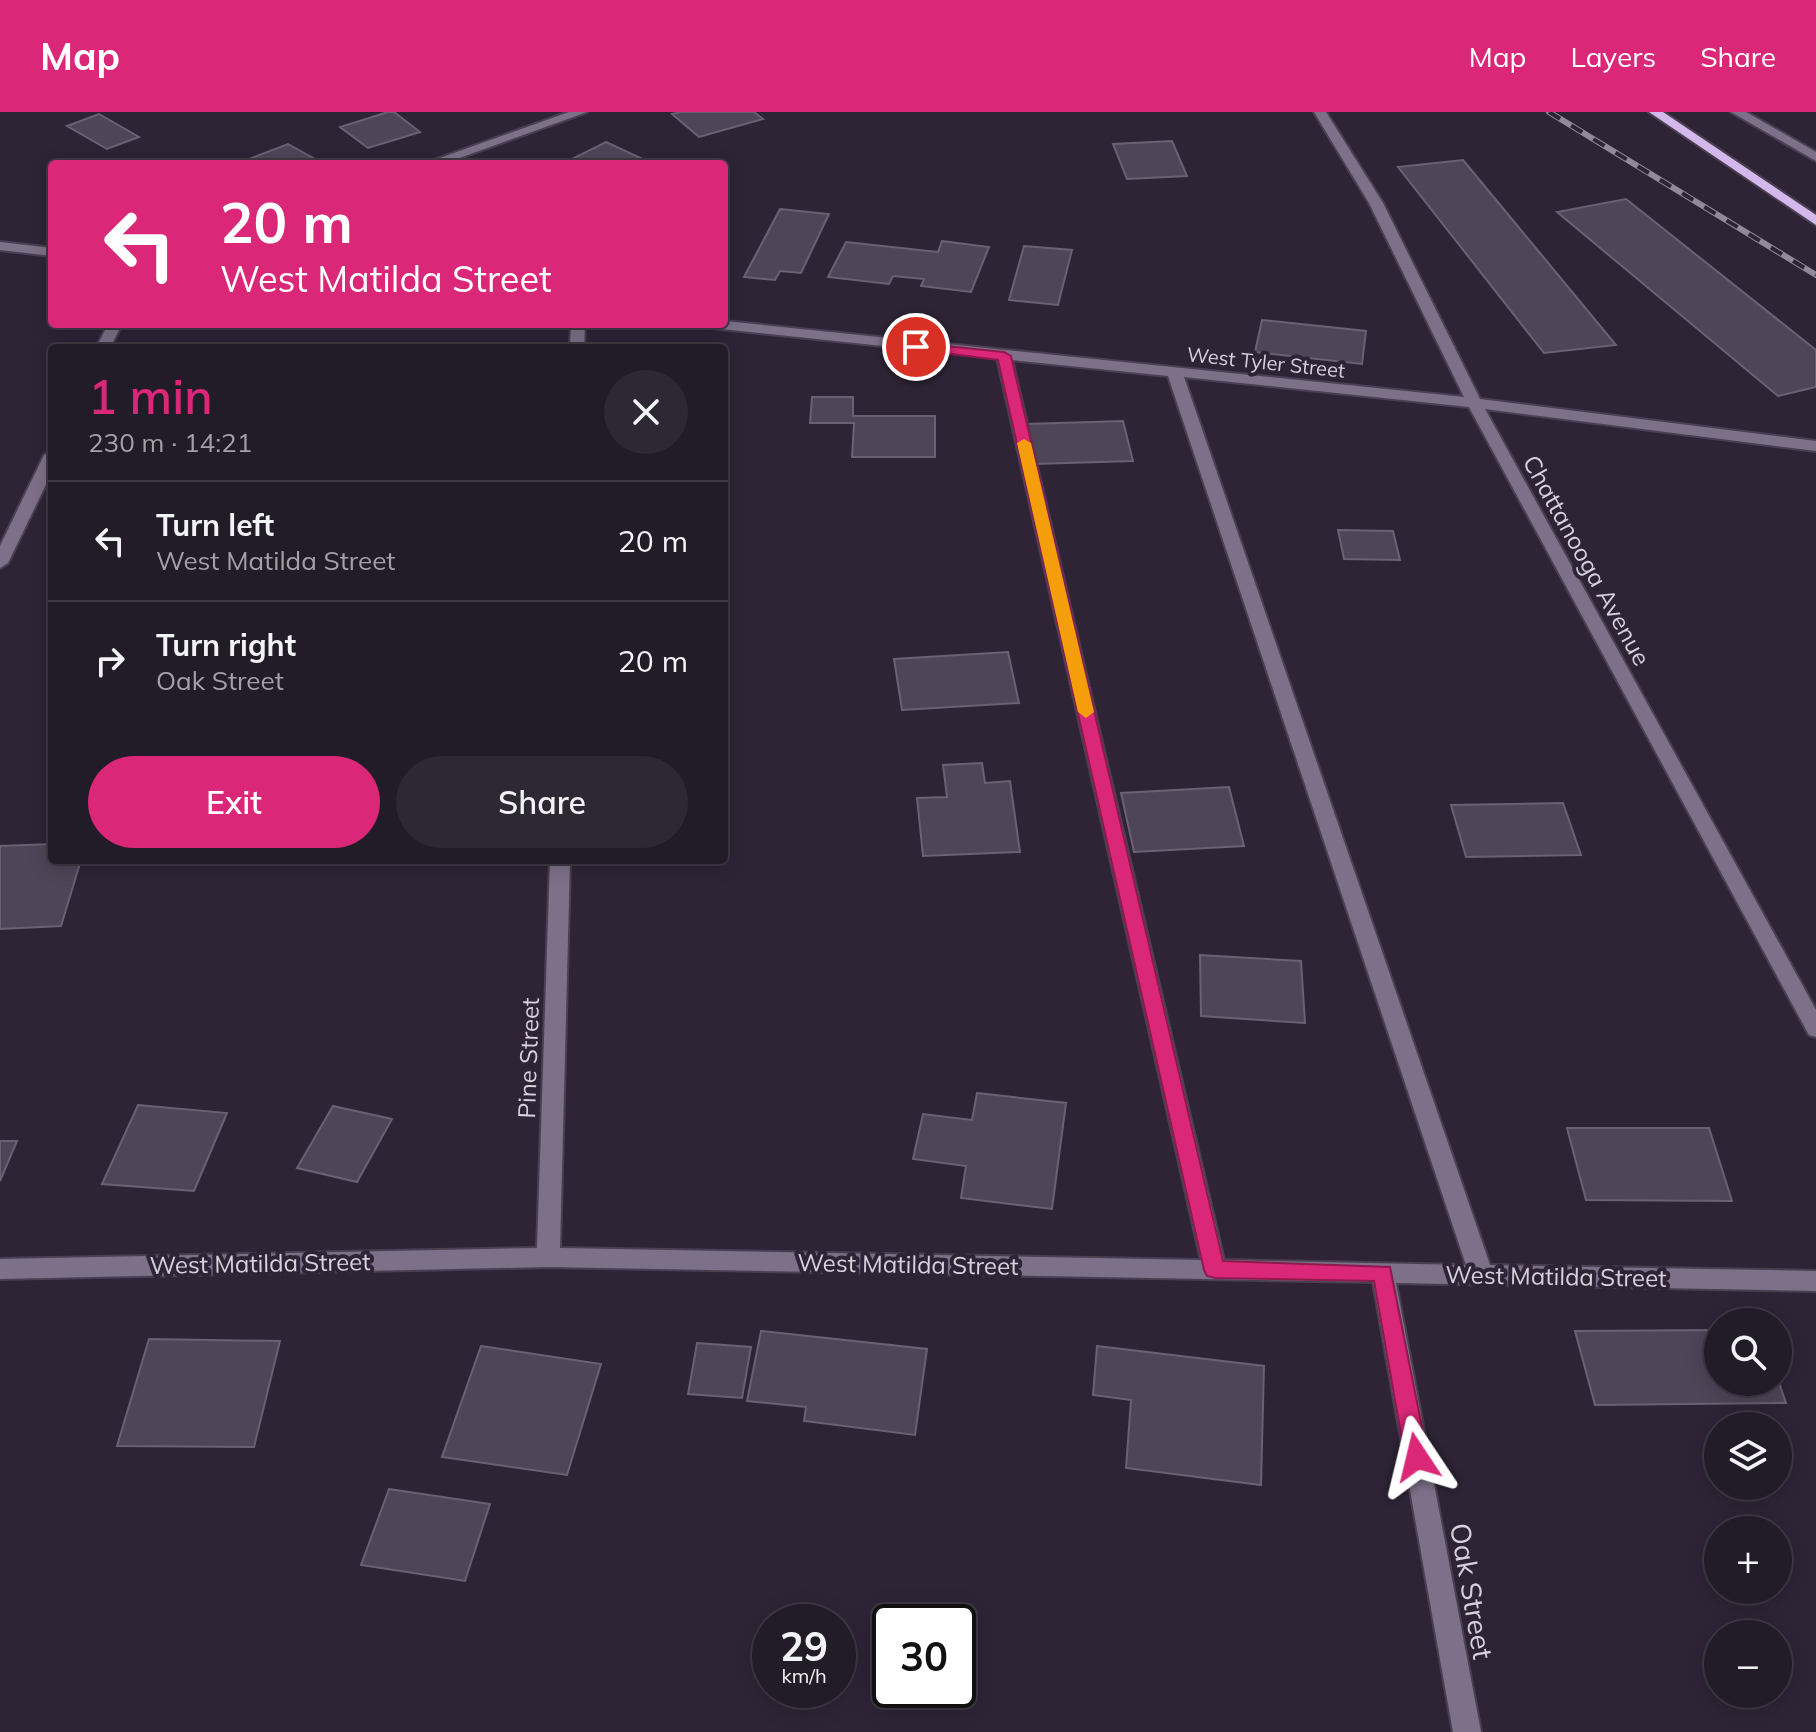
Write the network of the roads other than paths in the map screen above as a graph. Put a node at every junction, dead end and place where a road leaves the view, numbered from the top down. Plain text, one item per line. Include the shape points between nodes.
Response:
1 (581, 112) edge
2 (1320, 112) edge
3 (1655, 112) edge
4 (1737, 112) edge
5 (1816, 157) edge
6 (442, 160) edge
7 (1816, 221) edge
8 (0, 246) edge
9 (48, 252) edge
10 (728, 326) edge
11 (1004, 356) junction
12 (1175, 373) junction
13 (1474, 403) junction
14 (1816, 446) edge
15 (48, 463) edge
16 (0, 563) edge
17 (560, 864) edge
18 (1816, 1029) edge
19 (548, 1257) junction
20 (0, 1269) edge
21 (1215, 1270) junction
22 (1383, 1273) junction
23 (1481, 1274) junction
24 (1816, 1281) edge
25 (1467, 1732) edge

1 - 6 street
2 - 13 street, Chattanooga Avenue via 1376,203
3 - 7 main road
4 - 5 street
8 - 9 street
10 - 11 street, West Tyler Street
11 - 12 street, West Tyler Street
11 - 21 street
12 - 13 street, West Tyler Street
12 - 23 street
13 - 14 street, West Tyler Street
13 - 18 street, Chattanooga Avenue
15 - 16 street
17 - 19 street, Pine Street
19 - 20 street, West Matilda Street
19 - 21 street, West Matilda Street
21 - 22 street, West Matilda Street
22 - 23 street, West Matilda Street
22 - 25 street, Oak Street
23 - 24 street, West Matilda Street

